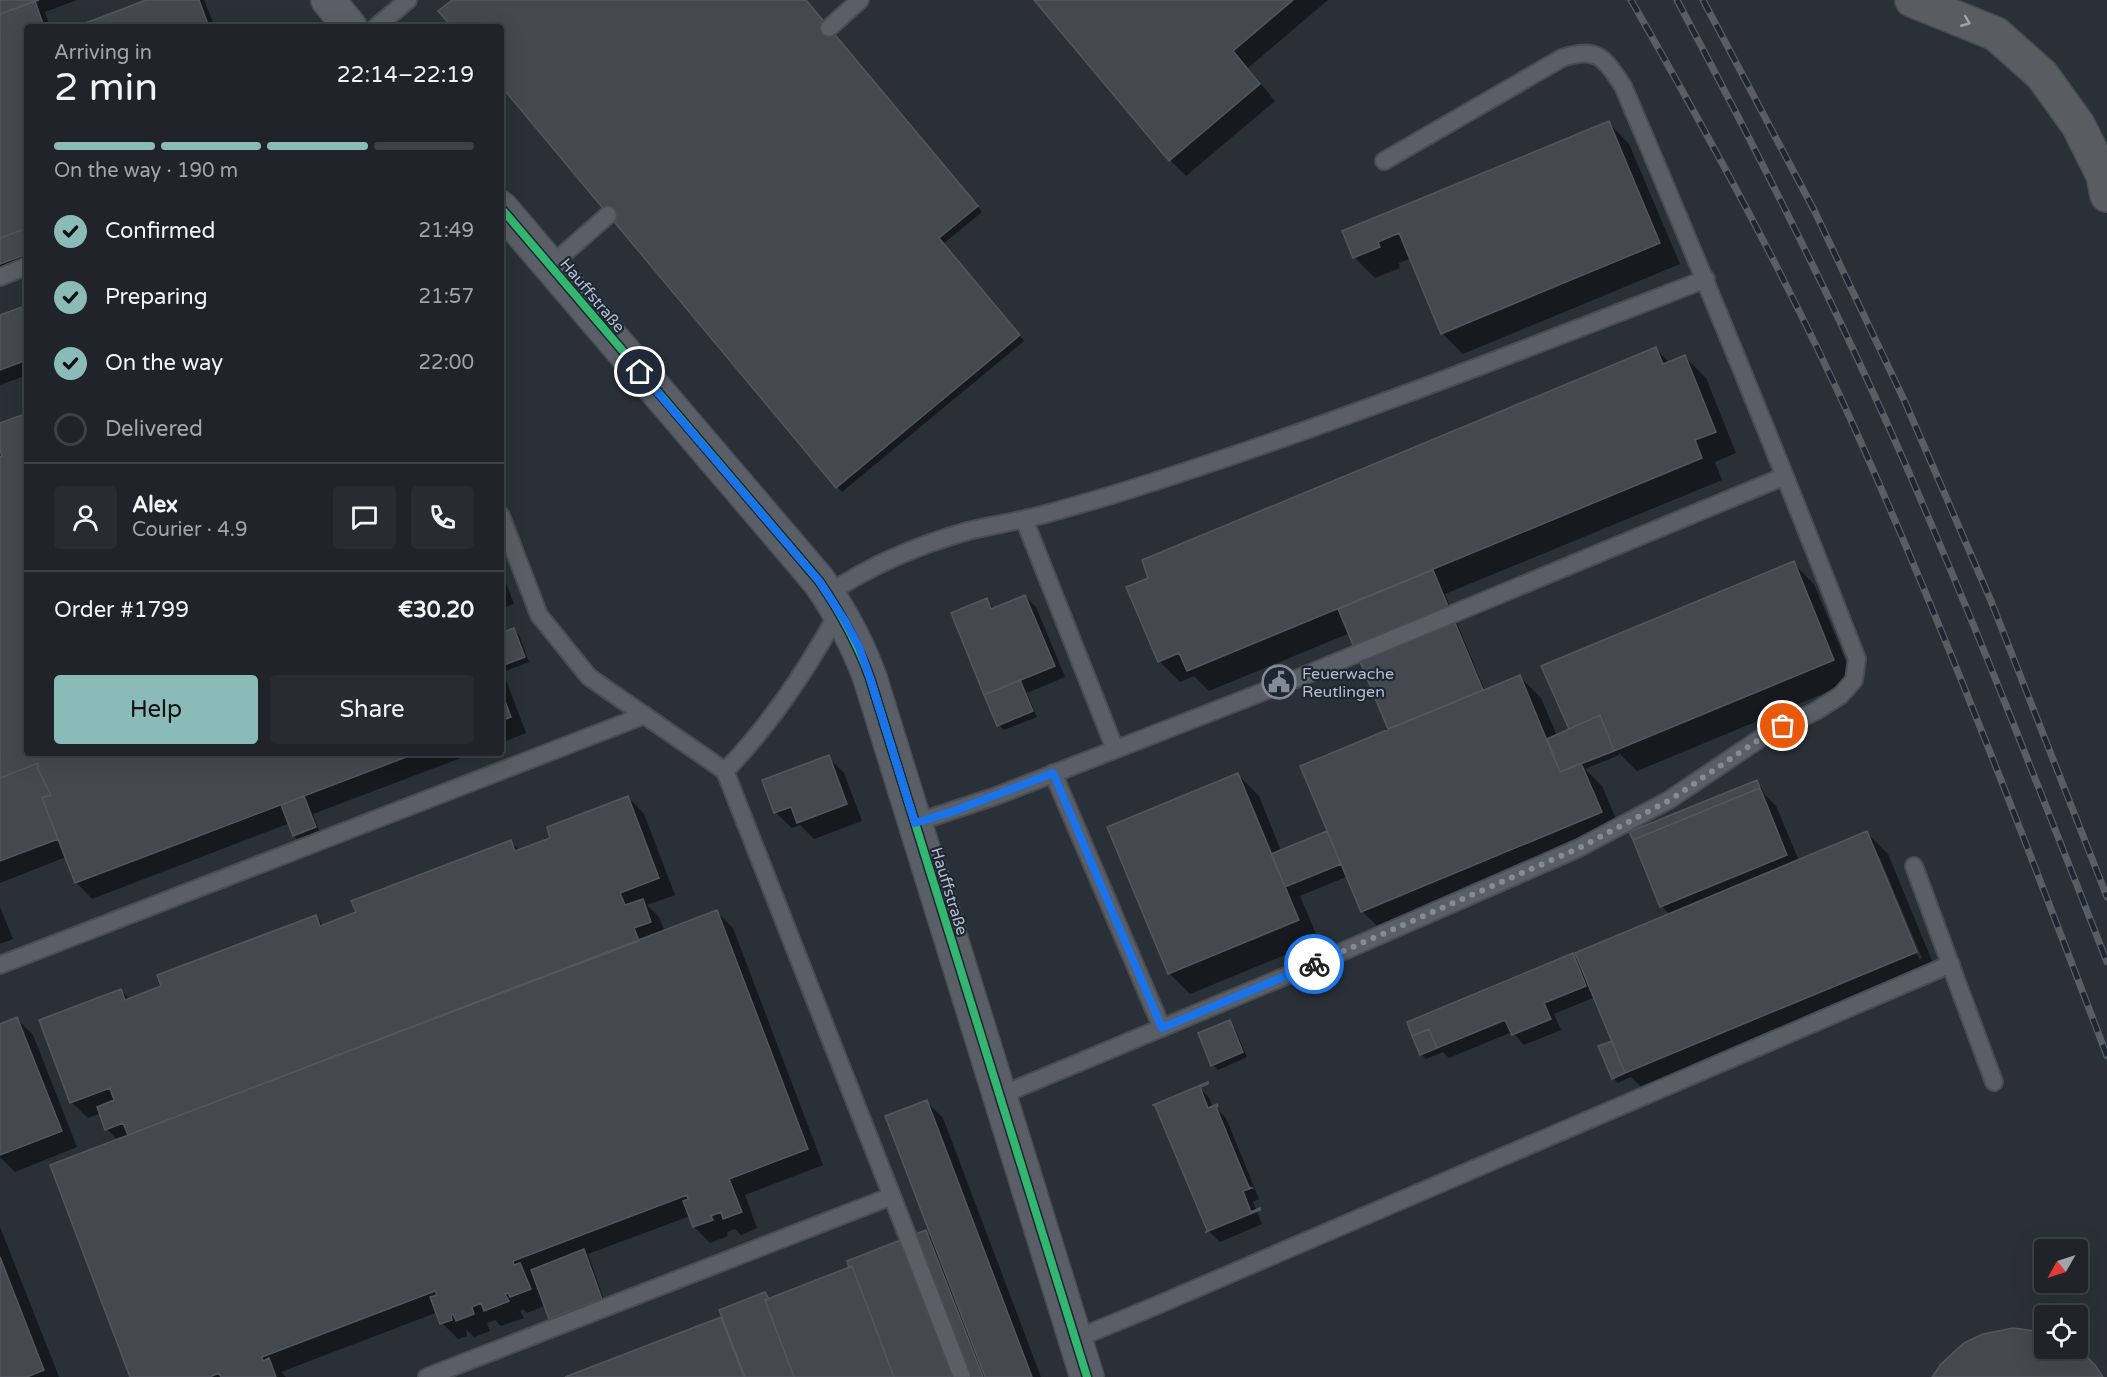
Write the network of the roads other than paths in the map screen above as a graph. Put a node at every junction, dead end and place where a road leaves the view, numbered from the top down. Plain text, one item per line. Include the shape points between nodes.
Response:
1 (328, 0) edge
2 (408, 0) edge
3 (860, 0) edge
4 (1912, 0) edge
5 (348, 24) edge
6 (380, 24) edge
7 (829, 28) dead end
8 (1384, 161) dead end
9 (2107, 195) edge
10 (504, 212) edge
11 (608, 215) dead end
12 (550, 266) junction
13 (24, 267) edge
14 (0, 277) edge
15 (1706, 279) junction
16 (1785, 476) junction
17 (1024, 519) junction
18 (504, 524) edge
19 (833, 603) junction
20 (645, 715) junction
21 (1115, 749) junction
22 (726, 771) junction
23 (1053, 773) junction
24 (915, 823) junction
25 (1914, 866) dead end
26 (1951, 964) junction
27 (0, 965) edge
28 (1162, 1028) junction
29 (1994, 1082) dead end
30 (999, 1096) junction
31 (892, 1196) junction
32 (1075, 1339) junction
33 (427, 1377) edge
34 (962, 1377) edge
35 (1087, 1377) edge

1 - 5 street
2 - 6 lane
3 - 7 lane
4 -> 9 highway via 1996,34 2043,75 2078,125 2103,176
8 - 15 lane via 1562,58 1596,54 1623,86
10 - 12 street, Hauffstraße
11 - 12 lane
12 - 19 street, Hauffstraße via 819,581
13 - 14 lane
15 - 16 lane
15 - 17 lane via 1450,379 1297,433 1128,490
16 - 21 lane via 1296,679
16 - 28 lane via 1857,658 1854,680 1841,695 1767,734 1670,800 1579,848
17 - 19 lane via 919,546 871,568
17 - 21 lane
18 - 20 lane via 539,615 589,677
19 - 22 lane via 814,658 754,741
19 - 24 street, Hauffstraße via 859,647
20 - 22 lane
20 - 27 lane
21 - 23 lane
22 - 31 lane
23 - 24 lane
23 - 28 lane
24 - 30 street, Hauffstraße
25 - 26 lane
26 - 29 lane
26 - 32 lane
28 - 30 lane
30 - 32 street, Hauffstraße
31 - 33 lane
31 - 34 lane
32 - 35 street, Hauffstraße

